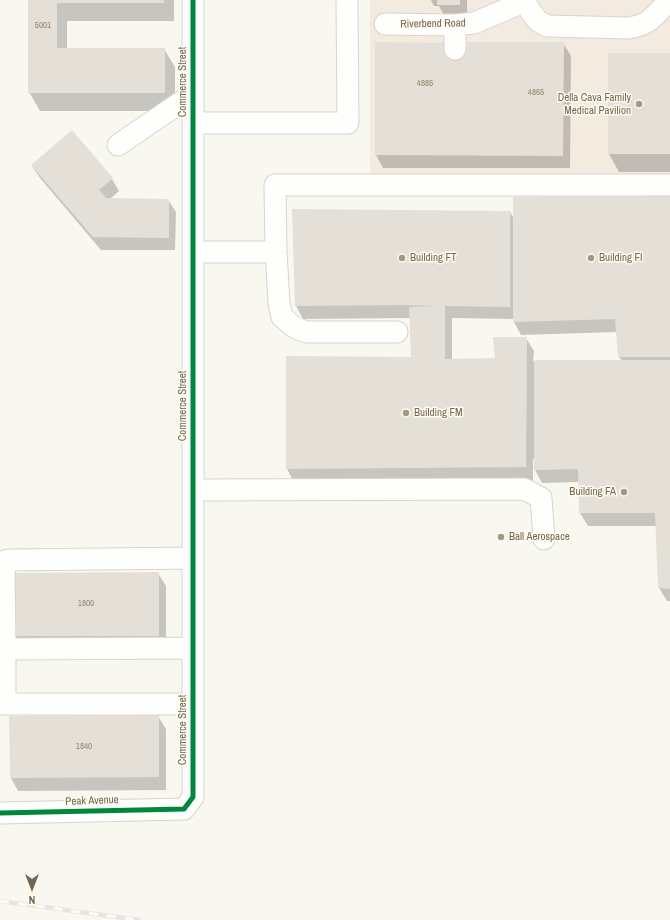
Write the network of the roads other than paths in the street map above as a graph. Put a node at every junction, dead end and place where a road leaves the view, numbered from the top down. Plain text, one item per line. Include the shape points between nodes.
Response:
1 (193, 0) edge
2 (347, 0) edge
3 (524, 0) edge
4 (663, 6) edge
5 (385, 24) dead end
6 (455, 25) junction
7 (455, 49) dead end
8 (193, 94) junction
9 (193, 123) junction
10 (118, 146) dead end
11 (670, 186) edge
12 (193, 252) junction
13 (276, 252) junction
14 (397, 332) dead end
15 (193, 490) junction
16 (544, 538) dead end
17 (193, 558) junction
18 (193, 648) junction
19 (5, 649) junction
20 (2, 704) edge
21 (193, 704) junction
22 (184, 809) joint
23 (0, 813) edge

1 - 8 street, Commerce Street
2 - 9 street via 348,123
3 - 4 street via 538,21 547,26 628,28 648,21
3 - 6 street, Riverbend Road via 474,23
5 - 6 street, Riverbend Road
6 - 7 street
8 - 9 street, Commerce Street
8 - 10 street
9 - 12 street, Commerce Street
11 - 13 street via 275,185
12 - 13 street
12 - 15 street, Commerce Street
13 - 14 street via 282,317 294,326 306,332
15 - 16 street via 524,488 541,498
15 - 17 street, Commerce Street
17 - 18 street, Commerce Street
17 - 19 street via 5,561
18 - 19 street
18 - 21 street, Commerce Street
19 - 20 street
20 - 21 street
21 - 22 street, Commerce Street via 193,796
22 - 23 street, Peak Avenue

